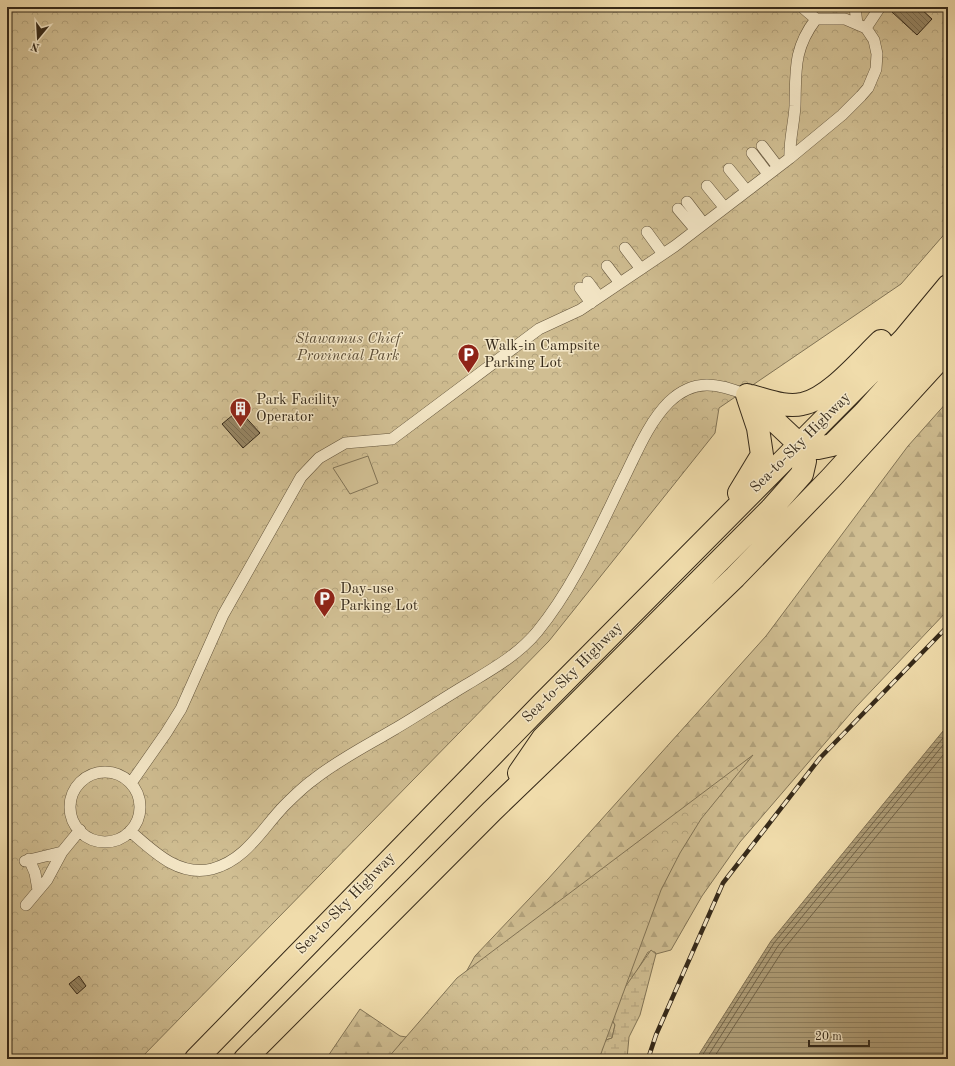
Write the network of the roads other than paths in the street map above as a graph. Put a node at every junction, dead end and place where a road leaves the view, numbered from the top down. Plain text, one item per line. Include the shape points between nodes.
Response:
1 (802, 7) edge
2 (855, 7) edge
3 (880, 7) edge
4 (816, 19) junction
5 (861, 26) junction
6 (762, 146) dead end
7 (752, 153) dead end
8 (790, 158) junction
9 (778, 167) junction
10 (729, 169) dead end
11 (768, 174) junction
12 (707, 186) dead end
13 (746, 190) junction
14 (683, 205) dead end
15 (724, 207) junction
16 (699, 226) junction
17 (647, 232) dead end
18 (625, 248) dead end
19 (663, 254) junction
20 (607, 266) dead end
21 (640, 269) junction
22 (948, 276) edge
23 (620, 284) junction
24 (584, 285) dead end
25 (948, 286) edge
26 (595, 300) junction
27 (948, 319) edge
28 (948, 350) edge
29 (747, 395) junction
30 (800, 444) junction
31 (696, 550) junction
32 (131, 783) junction
33 (492, 811) junction
34 (80, 830) junction
35 (130, 831) junction
36 (62, 852) junction
37 (38, 890) junction
38 (26, 905) dead end
39 (196, 1059) edge
40 (245, 1059) edge

1 - 4 lane
2 - 5 lane
3 - 5 lane
4 - 5 lane via 845,18
4 - 8 lane via 800,47 795,70 795,107
5 - 8 lane via 874,40 877,54 874,77 868,88 842,115
6 - 9 lane
7 - 11 lane
8 - 9 lane
9 - 11 lane
10 - 13 lane
11 - 13 lane
12 - 15 lane
13 - 15 lane
14 - 16 lane
15 - 16 lane
16 - 19 lane
17 - 19 lane
18 - 21 lane
19 - 21 lane
20 - 23 lane
21 - 23 lane
22 - 29 highway via 824,396 802,405 781,404
23 - 26 lane
24 - 26 lane
25 - 30 highway, Sea-to-Sky Highway via 904,339
26 - 32 lane via 539,329 392,439 345,443 319,458 311,466 293,490 224,615 181,709
27 - 30 highway via 832,446 818,448
28 - 33 highway via 831,478 740,571
29 - 30 highway
29 - 31 highway via 758,428 762,455 743,488
29 - 35 lane via 728,387 709,384 689,388 669,402 653,421 589,550 537,633 516,653 492,669 346,756 312,780 284,806 256,841 236,859 211,869 193,870 171,865
30 - 31 highway, Sea-to-Sky Highway
30 - 33 highway via 805,461 802,474 766,514 543,738
31 - 39 highway, Sea-to-Sky Highway via 450,797
32 - 34 lane via 118,774 107,772 86,777 78,784 70,804 71,815
32 - 35 lane via 139,798 140,809 138,819
33 - 40 highway
34 - 35 lane via 92,839 103,842 114,840
34 - 36 lane
36 - 37 lane via 47,880
36 - 37 lane via 27,860 35,873
37 - 38 lane

